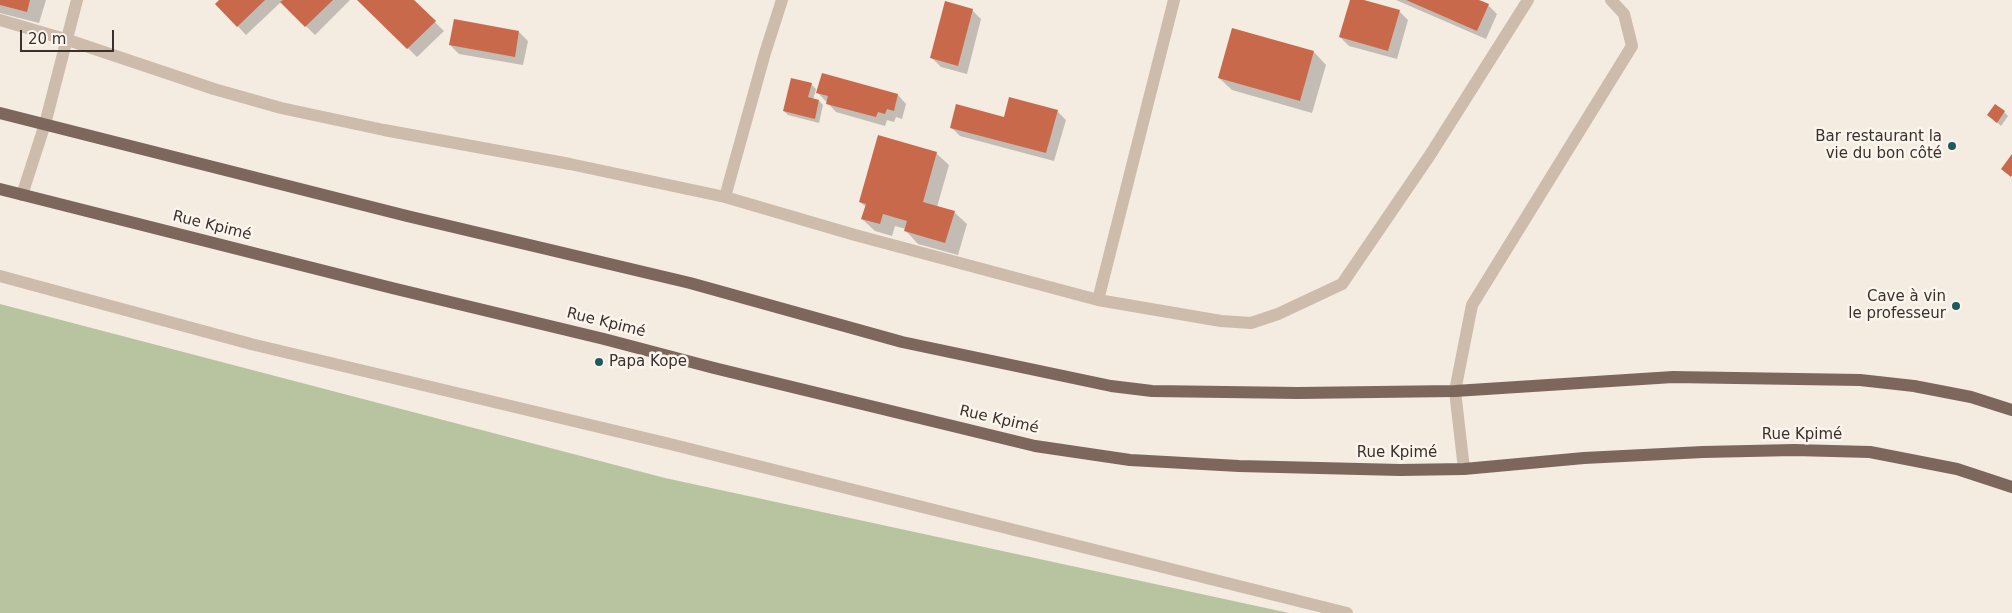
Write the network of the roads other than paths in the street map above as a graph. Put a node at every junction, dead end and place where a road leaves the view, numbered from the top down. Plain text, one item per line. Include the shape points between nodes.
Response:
1 (77, 0) edge
2 (782, 0) edge
3 (1174, 0) edge
4 (1528, 0) edge
5 (1611, 0) edge
6 (0, 20) edge
7 (68, 40) junction
8 (0, 112) edge
9 (45, 124) junction
10 (0, 189) edge
11 (22, 195) junction
12 (725, 197) junction
13 (0, 276) edge
14 (1098, 300) junction
15 (1456, 391) junction
16 (2012, 410) edge
17 (1464, 469) junction
18 (2012, 488) edge
19 (1347, 613) edge

1 - 7 street
2 - 12 street
3 - 14 street
4 - 14 street via 1430,155 1342,284 1251,323
5 - 15 street via 1624,14 1632,46 1472,304
6 - 7 street
7 - 9 street
7 - 12 street via 281,108
8 - 9 main road
9 - 11 street
9 - 15 main road via 407,216 690,283 902,342 1079,381 1152,391
10 - 11 main road, Rue Kpimé
11 - 17 main road, Rue Kpimé via 1035,446 1130,460 1400,470
12 - 14 street
13 - 19 street via 251,344 680,446
15 - 16 main road via 1673,377 1860,380 1971,397
15 - 17 street
17 - 18 main road, Rue Kpimé via 1703,452 1870,452 1957,469

